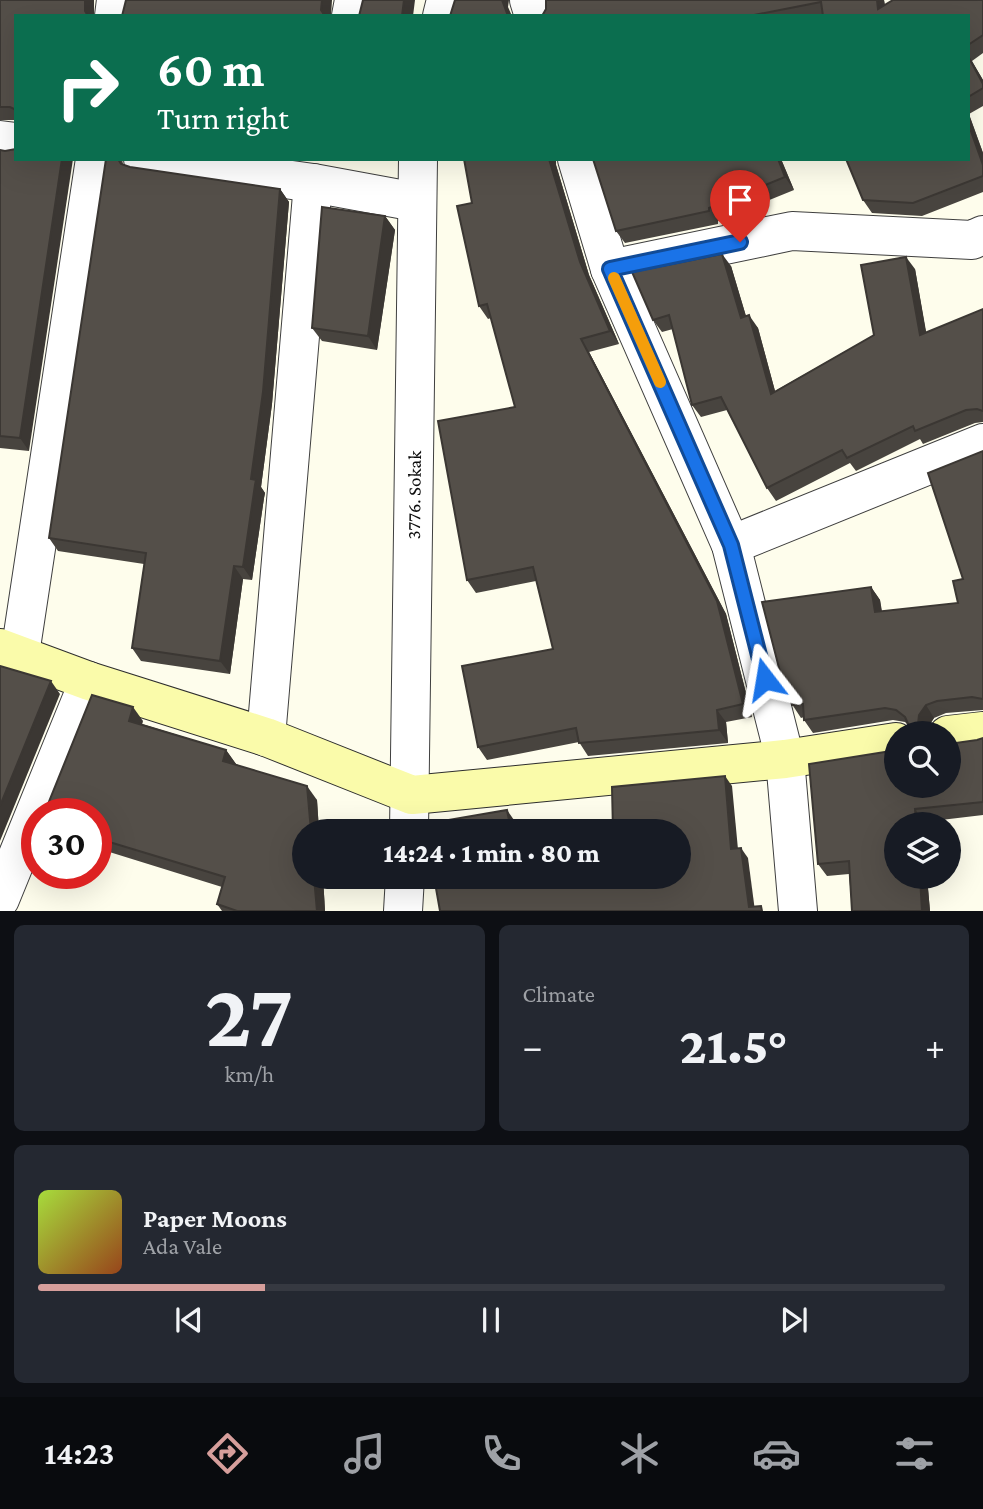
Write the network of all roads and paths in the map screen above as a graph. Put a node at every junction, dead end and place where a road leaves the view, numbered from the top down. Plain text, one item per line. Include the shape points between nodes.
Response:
1 (95, 161) edge
2 (157, 161) edge
3 (418, 161) edge
4 (578, 161) edge
5 (313, 183) junction
6 (416, 202) junction
7 (983, 235) edge
8 (610, 269) junction
9 (983, 443) edge
10 (731, 545) junction
11 (10, 651) edge
12 (89, 681) junction
13 (983, 731) edge
14 (961, 734) edge
15 (266, 737) junction
16 (884, 744) edge
17 (785, 758) junction
18 (410, 813) edge
19 (404, 889) edge
20 (0, 900) edge
21 (403, 911) edge
22 (798, 911) edge

1 - 11 street
2 - 5 street
3 - 6 street, 3776. Sokak
4 - 8 street
5 - 6 street
5 - 15 street
6 - 18 street, 3776. Sokak
7 - 8 street via 972,240 792,230
8 - 10 street
9 - 10 street
10 - 17 street
11 - 12 street
12 - 15 street
12 - 20 street
13 - 14 street
15 - 18 street
16 - 17 street
17 - 18 street
17 - 22 street
19 - 21 street

